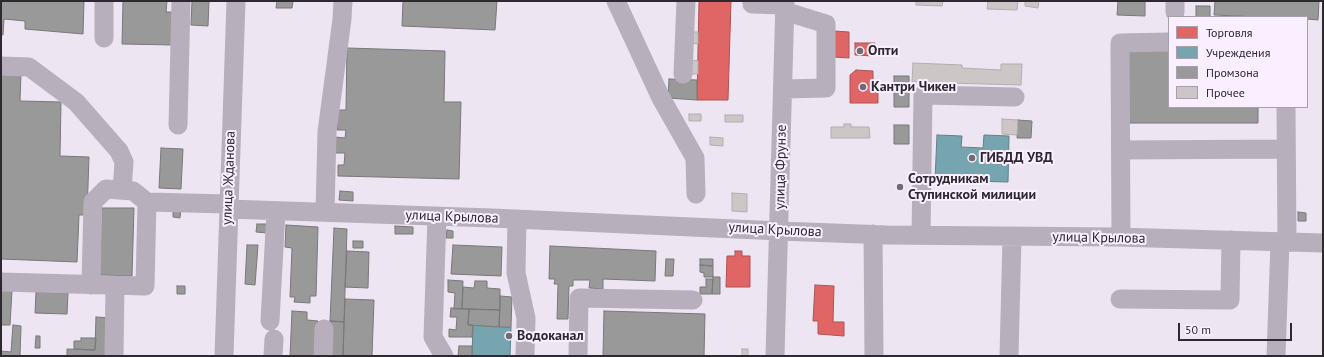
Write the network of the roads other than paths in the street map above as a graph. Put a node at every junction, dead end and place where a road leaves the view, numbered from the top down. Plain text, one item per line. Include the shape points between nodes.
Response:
1 (104, 1) edge
2 (181, 1) edge
3 (236, 1) edge
4 (343, 1) edge
5 (616, 1) edge
6 (686, 1) edge
7 (752, 1) edge
8 (785, 6) edge
9 (104, 38) dead end
10 (1168, 42) edge
11 (1, 66) edge
12 (683, 74) dead end
13 (783, 88) junction
14 (1015, 97) dead end
15 (1286, 108) edge
16 (178, 124) dead end
17 (1286, 149) junction
18 (1121, 150) junction
19 (122, 190) junction
20 (696, 194) dead end
21 (147, 202) junction
22 (228, 207) junction
23 (276, 211) junction
24 (325, 212) junction
25 (437, 216) junction
26 (517, 219) junction
27 (780, 231) junction
28 (1004, 232) junction
29 (873, 234) junction
30 (921, 236) junction
31 (1121, 237) junction
32 (1231, 240) junction
33 (1283, 242) junction
34 (1323, 244) edge
35 (1, 282) edge
36 (91, 285) junction
37 (115, 285) junction
38 (1120, 299) dead end
39 (692, 300) dead end
40 (324, 330) dead end
41 (272, 339) edge
42 (114, 356) edge
43 (224, 356) edge
44 (323, 356) edge
45 (444, 356) edge
46 (525, 356) edge
47 (578, 356) edge
48 (775, 356) edge
49 (874, 356) edge
50 (1009, 356) edge
51 (1276, 356) edge

1 - 9 street
2 - 16 street
3 - 22 street, улица Жданова
4 - 24 street via 327,132
5 - 20 street via 661,98 695,158
6 - 12 street
7 - 8 street via 752,4
8 - 13 street, улица Фрунзе
8 - 13 street via 826,24 826,88
10 - 18 street via 1120,43
11 - 19 street via 29,67 76,102 119,151 124,162
13 - 27 street, улица Фрунзе
14 - 30 street via 923,95
15 - 17 street
17 - 18 street
17 - 33 street
18 - 31 street
19 - 21 street via 133,191
19 - 36 street via 106,189 93,202
21 - 22 street, улица Крылова
21 - 37 street via 145,286
22 - 23 street, улица Крылова
22 - 43 street, улица Жданова
23 - 24 street, улица Крылова
23 - 41 street
24 - 25 street, улица Крылова
25 - 26 street, улица Крылова
25 - 45 street via 433,337
26 - 27 street, улица Крылова
26 - 46 street via 516,273 526,318
27 - 29 street, улица Крылова
27 - 48 street, улица Фрунзе
28 - 30 street, улица Крылова
28 - 31 street, улица Крылова
28 - 50 street
29 - 30 street, улица Крылова
29 - 49 street
31 - 32 street, улица Крылова
32 - 33 street, улица Крылова
32 - 38 street via 1230,300
33 - 34 street, улица Крылова
33 - 51 street
35 - 36 street
36 - 37 street
37 - 42 street
39 - 47 street via 579,298
40 - 44 street

